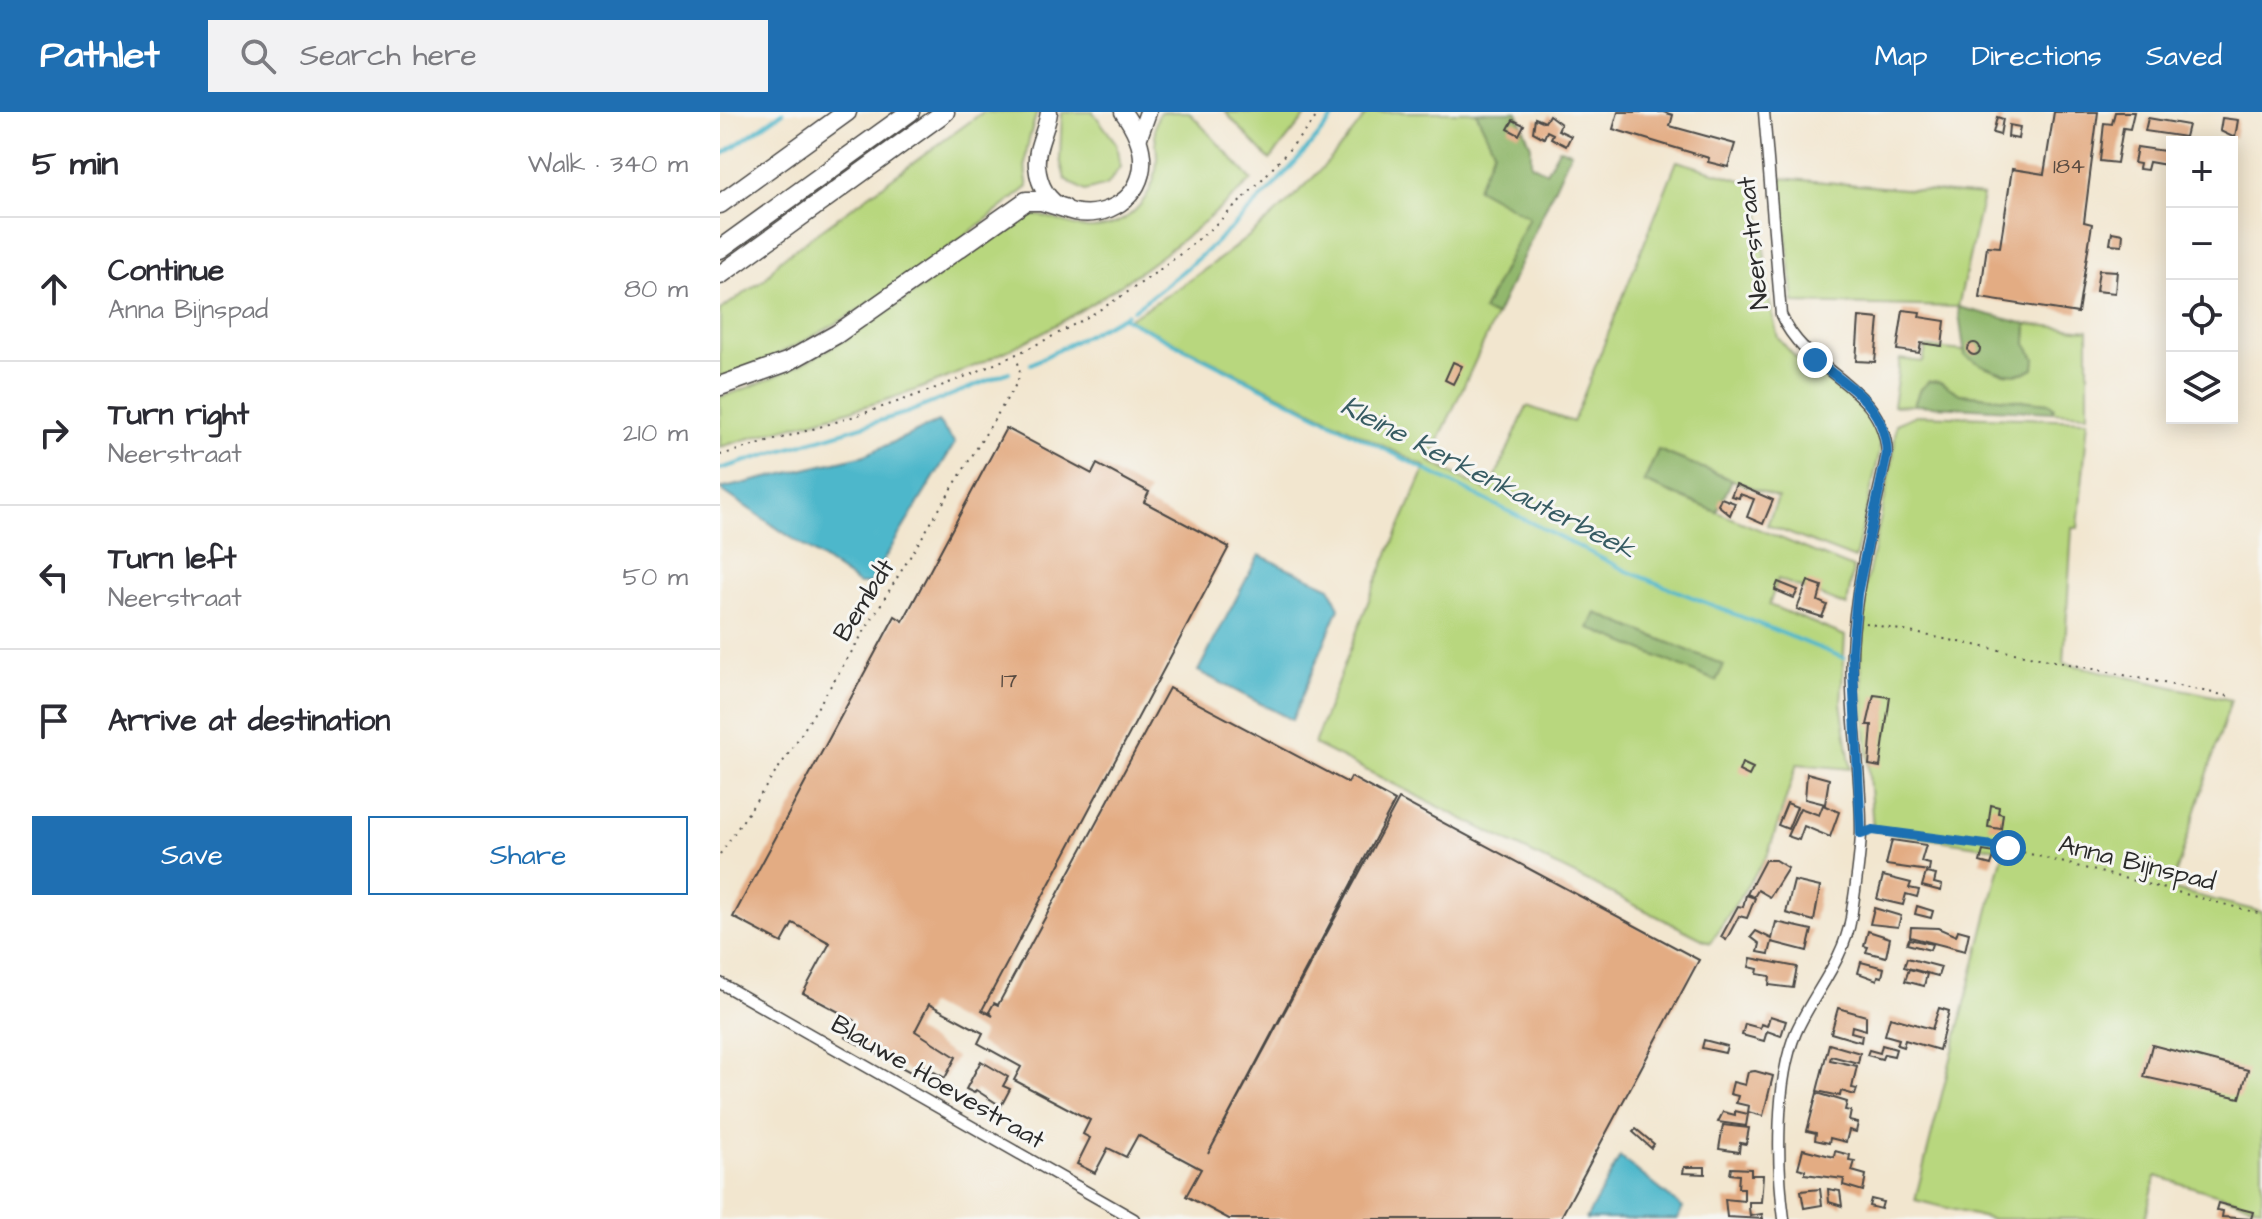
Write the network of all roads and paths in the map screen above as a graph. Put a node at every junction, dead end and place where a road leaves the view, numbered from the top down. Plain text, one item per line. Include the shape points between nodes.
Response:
1 (847, 112) edge
2 (910, 112) edge
3 (945, 112) edge
4 (1049, 112) edge
5 (1123, 112) edge
6 (1148, 112) edge
7 (1320, 112) edge
8 (1764, 112) edge
9 (1139, 137) junction
10 (720, 204) edge
11 (1064, 208) junction
12 (720, 249) edge
13 (720, 275) edge
14 (1015, 357) junction
15 (720, 386) edge
16 (720, 455) edge
17 (1854, 621) junction
18 (2233, 697) dead end
19 (1861, 834) junction
20 (720, 854) edge
21 (2262, 914) edge
22 (720, 983) edge
23 (1134, 1219) edge
24 (1784, 1219) edge

1 - 10 highway
2 - 12 highway
3 - 13 highway
4 - 11 highway via 1037,165 1047,194
5 - 9 highway
6 - 9 highway
7 - 14 path via 1272,172 1190,247 1101,310
8 - 17 street, Neerstraat via 1781,315 1790,336 1875,409 1886,433 1887,454
9 - 11 highway via 1144,162 1131,195 1101,214
11 - 15 highway via 1041,201 1018,205 837,334 787,362
14 - 16 path via 894,406
14 - 20 path, Bembdt via 1018,381 803,731
17 - 18 path
17 - 19 street, Neerstraat via 1852,698
19 - 21 path, Anna Bijnspad via 1873,830 1991,844
19 - 24 street, Neerstraat via 1850,922 1788,1056 1780,1189
22 - 23 street, Blauwe Hoevestraat

